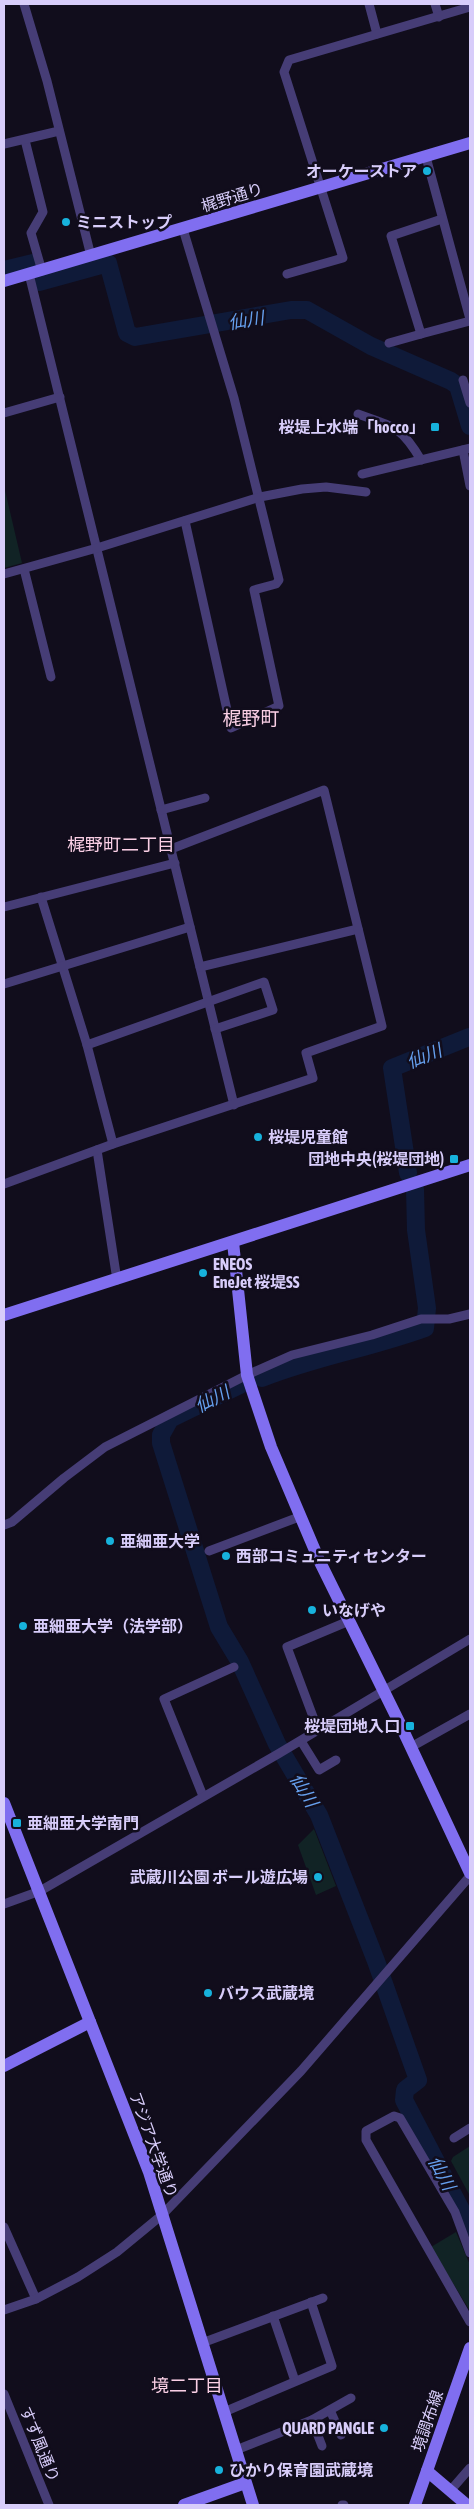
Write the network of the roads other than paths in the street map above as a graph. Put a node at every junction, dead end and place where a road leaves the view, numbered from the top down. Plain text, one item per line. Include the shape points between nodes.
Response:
1 (24, 4) edge
2 (369, 4) edge
3 (436, 4) edge
4 (470, 8) edge
5 (439, 16) junction
6 (377, 34) junction
7 (59, 131) junction
8 (25, 140) junction
9 (470, 143) edge
10 (4, 144) edge
11 (426, 157) junction
12 (320, 187) junction
13 (442, 219) junction
14 (183, 229) junction
15 (91, 256) junction
16 (42, 271) junction
17 (29, 274) junction
18 (287, 274) dead end
19 (4, 281) edge
20 (470, 320) edge
21 (421, 334) junction
22 (389, 343) dead end
23 (463, 380) dead end
24 (60, 397) junction
25 (470, 403) edge
26 (4, 414) edge
27 (358, 414) dead end
28 (467, 449) edge
29 (421, 460) junction
30 (362, 474) dead end
31 (470, 486) edge
32 (366, 492) dead end
33 (260, 497) junction
34 (185, 521) junction
35 (97, 548) junction
36 (24, 569) junction
37 (4, 574) edge
38 (51, 677) dead end
39 (206, 798) dead end
40 (161, 810) junction
41 (171, 849) junction
42 (175, 863) junction
43 (41, 897) junction
44 (4, 907) edge
45 (190, 927) junction
46 (358, 929) junction
47 (64, 965) junction
48 (200, 968) junction
49 (4, 984) edge
50 (208, 1000) junction
51 (215, 1029) junction
52 (88, 1045) junction
53 (234, 1105) junction
54 (113, 1144) junction
55 (97, 1150) junction
56 (470, 1165) edge
57 (4, 1184) edge
58 (233, 1242) junction
59 (117, 1280) junction
60 (470, 1314) edge
61 (4, 1315) edge
62 (247, 1375) junction
63 (299, 1517) junction
64 (4, 1525) edge
65 (209, 1551) dead end
66 (349, 1621) junction
67 (470, 1639) edge
68 (234, 1667) dead end
69 (384, 1691) junction
70 (470, 1714) edge
71 (318, 1730) junction
72 (301, 1741) junction
73 (411, 1747) junction
74 (336, 1760) dead end
75 (202, 1796) junction
76 (4, 1803) edge
77 (470, 1875) edge
78 (40, 1891) junction
79 (4, 1904) edge
80 (90, 2022) junction
81 (4, 2066) edge
82 (470, 2128) edge
83 (454, 2138) dead end
84 (162, 2215) junction
85 (4, 2227) edge
86 (470, 2253) edge
87 (323, 2298) dead end
88 (36, 2299) junction
89 (312, 2302) junction
90 (4, 2310) edge
91 (273, 2316) junction
92 (470, 2322) edge
93 (202, 2343) junction
94 (470, 2348) edge
95 (295, 2381) junction
96 (4, 2394) edge
97 (351, 2398) dead end
98 (330, 2410) junction
99 (224, 2412) junction
100 (312, 2420) junction
101 (341, 2435) dead end
102 (322, 2446) dead end
103 (236, 2450) junction
104 (470, 2468) edge
105 (427, 2471) junction
106 (245, 2483) junction
107 (450, 2491) junction
108 (49, 2505) edge
109 (184, 2505) edge
110 (252, 2505) edge
111 (415, 2505) edge
112 (467, 2505) edge

1 - 7 street
2 - 6 street
3 - 5 street
4 - 5 street
5 - 6 street
6 - 12 street via 290,60 284,72
7 - 8 street
7 - 15 street
8 - 10 street
8 - 16 street via 43,212 31,233
9 - 11 street, 梶野通り
11 - 12 street, 梶野通り
11 - 13 street
12 - 14 street, 梶野通り
12 - 18 street via 343,258
13 - 20 street
13 - 21 street via 391,236
14 - 15 street, 梶野通り
14 - 33 street
15 - 16 street, 梶野通り
16 - 17 street, 梶野通り
17 - 19 street, 梶野通り
17 - 24 street
20 - 21 street
21 - 22 street
23 - 25 street
24 - 26 street
24 - 35 street
27 - 29 street via 395,428 408,438
28 - 29 street
28 - 31 street
29 - 30 street
32 - 33 street via 326,487
33 - 34 street
33 - 34 street via 279,580 276,584 254,590 279,706 232,728
34 - 35 street
35 - 36 street
35 - 40 street
36 - 37 street
36 - 38 street
39 - 40 street
40 - 41 street
41 - 42 street
41 - 46 street via 324,790
42 - 43 street
42 - 45 street
43 - 44 street
43 - 47 street
45 - 47 street
45 - 48 street
46 - 48 street
46 - 53 street via 382,1026 306,1054 314,1078
47 - 49 street
47 - 52 street
48 - 50 street
50 - 51 street
50 - 51 street via 264,982 273,1010
50 - 52 street
51 - 53 street
52 - 54 street
53 - 54 street
54 - 55 street
55 - 57 street
55 - 59 street
56 - 58 street
58 - 59 street
58 - 62 street
59 - 61 street
60 - 62 street via 434,1320 421,1318 372,1335 292,1355
62 - 63 street via 270,1447
62 - 64 street via 105,1447 12,1522
63 - 65 street
63 - 66 street
66 - 69 street
66 - 71 street via 287,1647
67 - 69 street
68 - 75 street via 164,1699
69 - 71 street
69 - 73 street
70 - 73 street
71 - 72 street
72 - 74 street via 319,1770
72 - 75 street
73 - 77 street
75 - 78 street
76 - 78 street, アジア大学通り
77 - 84 street via 301,2071
78 - 79 street
78 - 80 street, アジア大学通り
80 - 81 street
80 - 84 street, アジア大学通り via 149,2172
82 - 83 street
84 - 88 street via 117,2252
84 - 93 street, アジア大学通り
85 - 88 street
86 - 92 street via 455,2212 400,2118 394,2116 366,2131 366,2140
87 - 89 street
88 - 90 street
89 - 91 street
89 - 95 street via 332,2366
91 - 93 street
91 - 95 street
93 - 99 street, アジア大学通り
94 - 105 street, 境調布線
95 - 99 street
96 - 108 street, すず風通り
97 - 98 street
98 - 100 street
98 - 101 street
99 - 103 street, アジア大学通り
100 - 102 street
100 - 103 street
103 - 106 street, アジア大学通り
104 - 107 street
105 - 107 street
105 - 111 street, 境調布線
106 - 109 street
106 - 110 street, アジア大学通り
107 - 112 street

